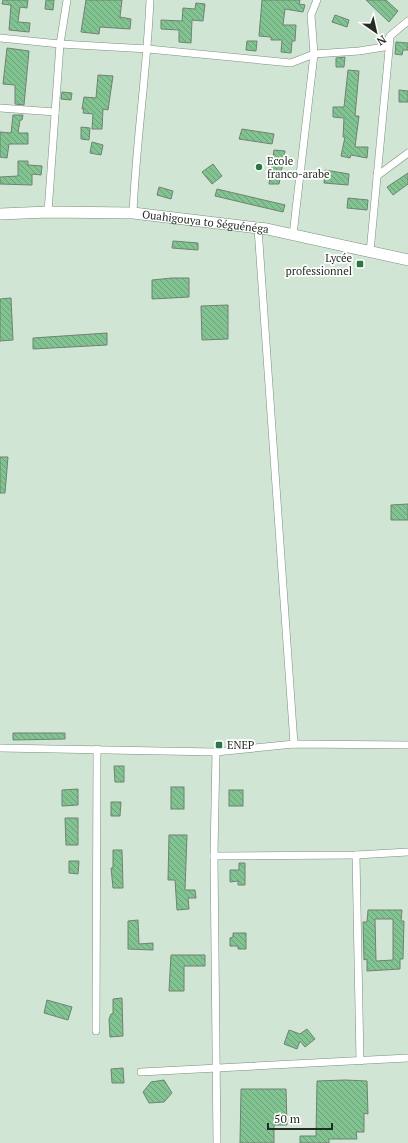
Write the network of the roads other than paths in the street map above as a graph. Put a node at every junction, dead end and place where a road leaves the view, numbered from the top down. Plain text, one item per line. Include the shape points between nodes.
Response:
1 (67, 0) edge
2 (150, 0) edge
3 (317, 0) edge
4 (408, 22) edge
5 (390, 36) junction
6 (0, 38) edge
7 (60, 44) junction
8 (148, 49) junction
9 (314, 54) junction
10 (0, 108) edge
11 (55, 112) junction
12 (408, 153) edge
13 (377, 176) junction
14 (48, 212) junction
15 (134, 213) junction
16 (0, 214) edge
17 (258, 228) junction
18 (293, 235) junction
19 (370, 252) junction
20 (408, 260) edge
21 (294, 744) junction
22 (408, 745) edge
23 (0, 748) edge
24 (97, 750) junction
25 (216, 752) junction
26 (408, 852) edge
27 (356, 855) junction
28 (214, 856) junction
29 (96, 1031) dead end
30 (408, 1058) edge
31 (360, 1061) junction
32 (216, 1069) junction
33 (141, 1072) dead end
34 (217, 1143) edge

1 - 7 street
2 - 8 street
3 - 9 street via 311,15
4 - 5 street
5 - 9 street via 384,47
5 - 13 street
6 - 7 street
7 - 8 street
7 - 11 street
8 - 9 street via 291,63
8 - 15 street via 135,177
9 - 18 street
10 - 11 street
11 - 14 street
12 - 13 street
13 - 19 street
14 - 15 main road, Ouahigouya to Séguénéga
14 - 16 main road, Ouahigouya to Séguénéga
15 - 17 main road, Ouahigouya to Séguénéga
17 - 18 main road, Ouahigouya to Séguénéga
17 - 21 street
18 - 19 main road, Ouahigouya to Séguénéga
19 - 20 main road, Ouahigouya to Séguénéga
21 - 22 street
21 - 25 street
23 - 24 street
24 - 25 street
24 - 29 street
25 - 28 street
26 - 27 street
27 - 28 street
27 - 31 street
28 - 32 street
30 - 31 street
31 - 32 street
32 - 33 street
32 - 34 street

